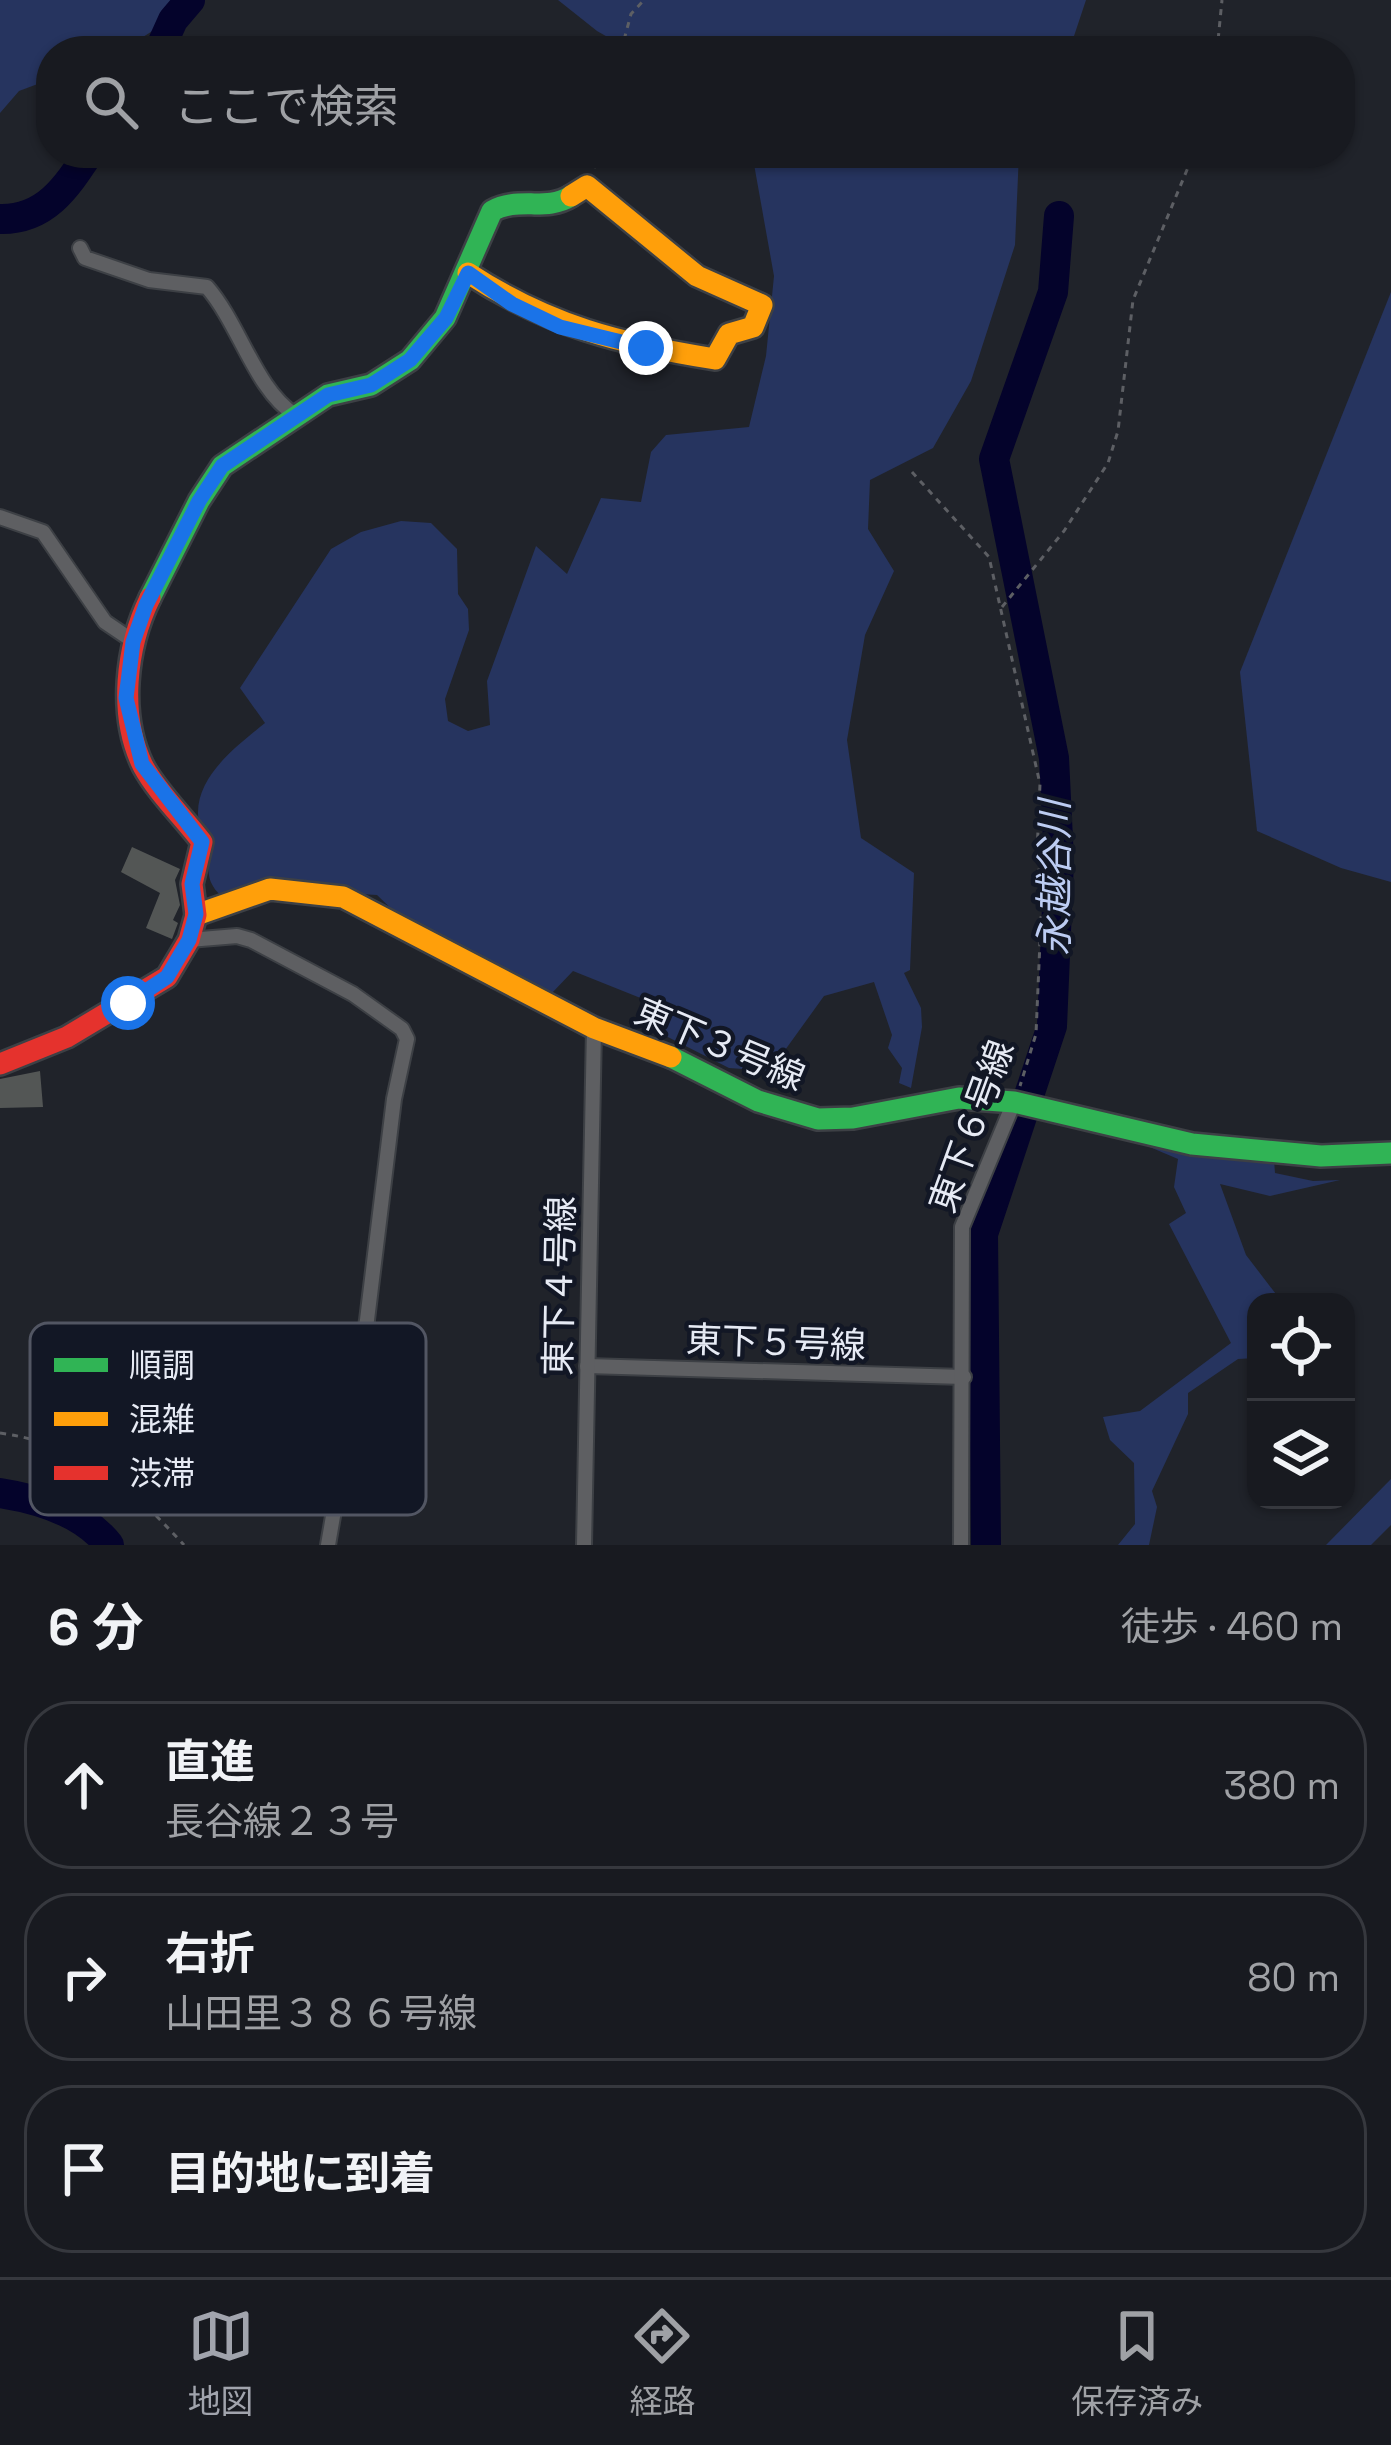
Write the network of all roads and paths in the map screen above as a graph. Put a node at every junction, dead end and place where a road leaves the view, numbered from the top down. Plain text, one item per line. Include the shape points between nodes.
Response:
1 (644, 0) edge
2 (1222, 0) edge
3 (625, 36) edge
4 (1218, 36) edge
5 (1188, 168) edge
6 (80, 248) dead end
7 (468, 273) junction
8 (296, 415) junction
9 (912, 472) dead end
10 (0, 517) edge
11 (1001, 608) junction
12 (133, 641) junction
13 (196, 914) junction
14 (189, 940) junction
15 (594, 1028) junction
16 (0, 1064) edge
17 (1021, 1104) junction
18 (1391, 1153) edge
19 (366, 1323) edge
20 (587, 1366) junction
21 (964, 1377) junction
22 (0, 1433) edge
23 (30, 1439) edge
24 (155, 1515) edge
25 (333, 1515) edge
26 (184, 1545) edge
27 (328, 1545) edge
28 (584, 1545) edge
29 (961, 1545) edge

1 - 3 path
2 - 4 path
5 - 11 path via 1133,300 1108,463
6 - 8 street via 85,258 124,274 207,287 278,404
7 - 7 street via 492,211 508,202 557,205 587,186 697,276 763,305 753,327 730,334 715,358 560,327
7 - 8 street via 446,318 410,360
8 - 12 street via 222,466
9 - 11 path, 東下６号線 via 989,556
10 - 12 street via 43,532 105,622
11 - 17 path, 東下６号線 via 1040,784 1034,1052
12 - 13 street via 126,698 142,764 202,842 192,884
13 - 14 street
13 - 15 street, 東下３号線 via 270,889 343,897
14 - 16 street via 167,977 67,1037
14 - 19 street via 251,940 402,1029
15 - 17 street, 東下３号線 via 818,1119 959,1098
15 - 20 street, 東下４号線
17 - 18 street, 東下３号線 via 1192,1144 1322,1156
17 - 21 street, 東下６号線 via 962,1227
20 - 21 street, 東下５号線
20 - 28 street, 東下４号線
21 - 29 street, 東下６号線
22 - 23 path
24 - 26 path
25 - 27 street

